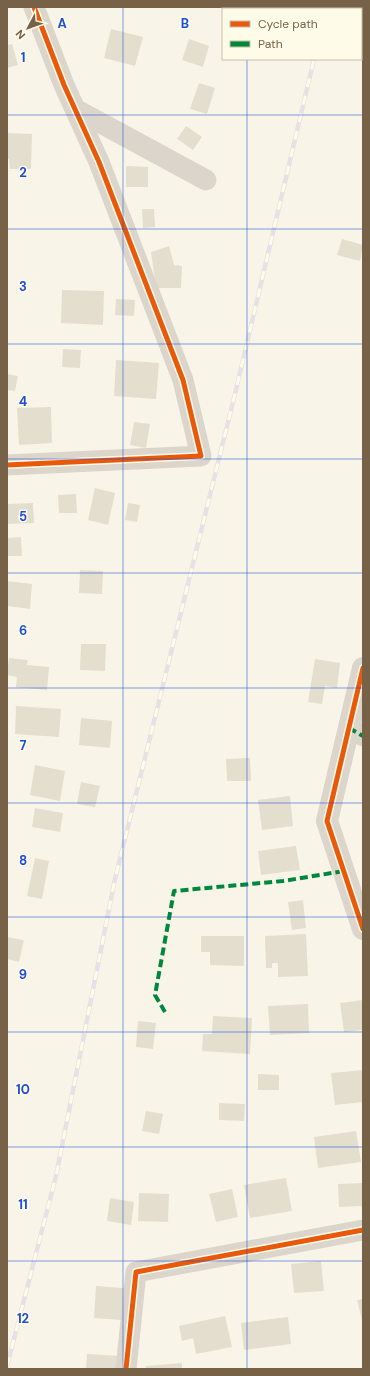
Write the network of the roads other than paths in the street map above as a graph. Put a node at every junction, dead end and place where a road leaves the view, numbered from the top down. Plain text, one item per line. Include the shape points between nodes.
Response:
1 (34, 7) edge
2 (75, 109) junction
3 (206, 180) dead end
4 (7, 465) edge
5 (363, 668) edge
6 (356, 732) edge
7 (363, 929) edge
8 (363, 1230) edge
9 (126, 1369) edge

1 - 2 street
2 - 3 street
2 - 4 street via 99,162 183,380 201,456
5 - 6 street
6 - 7 street via 327,822
8 - 9 street via 136,1272

